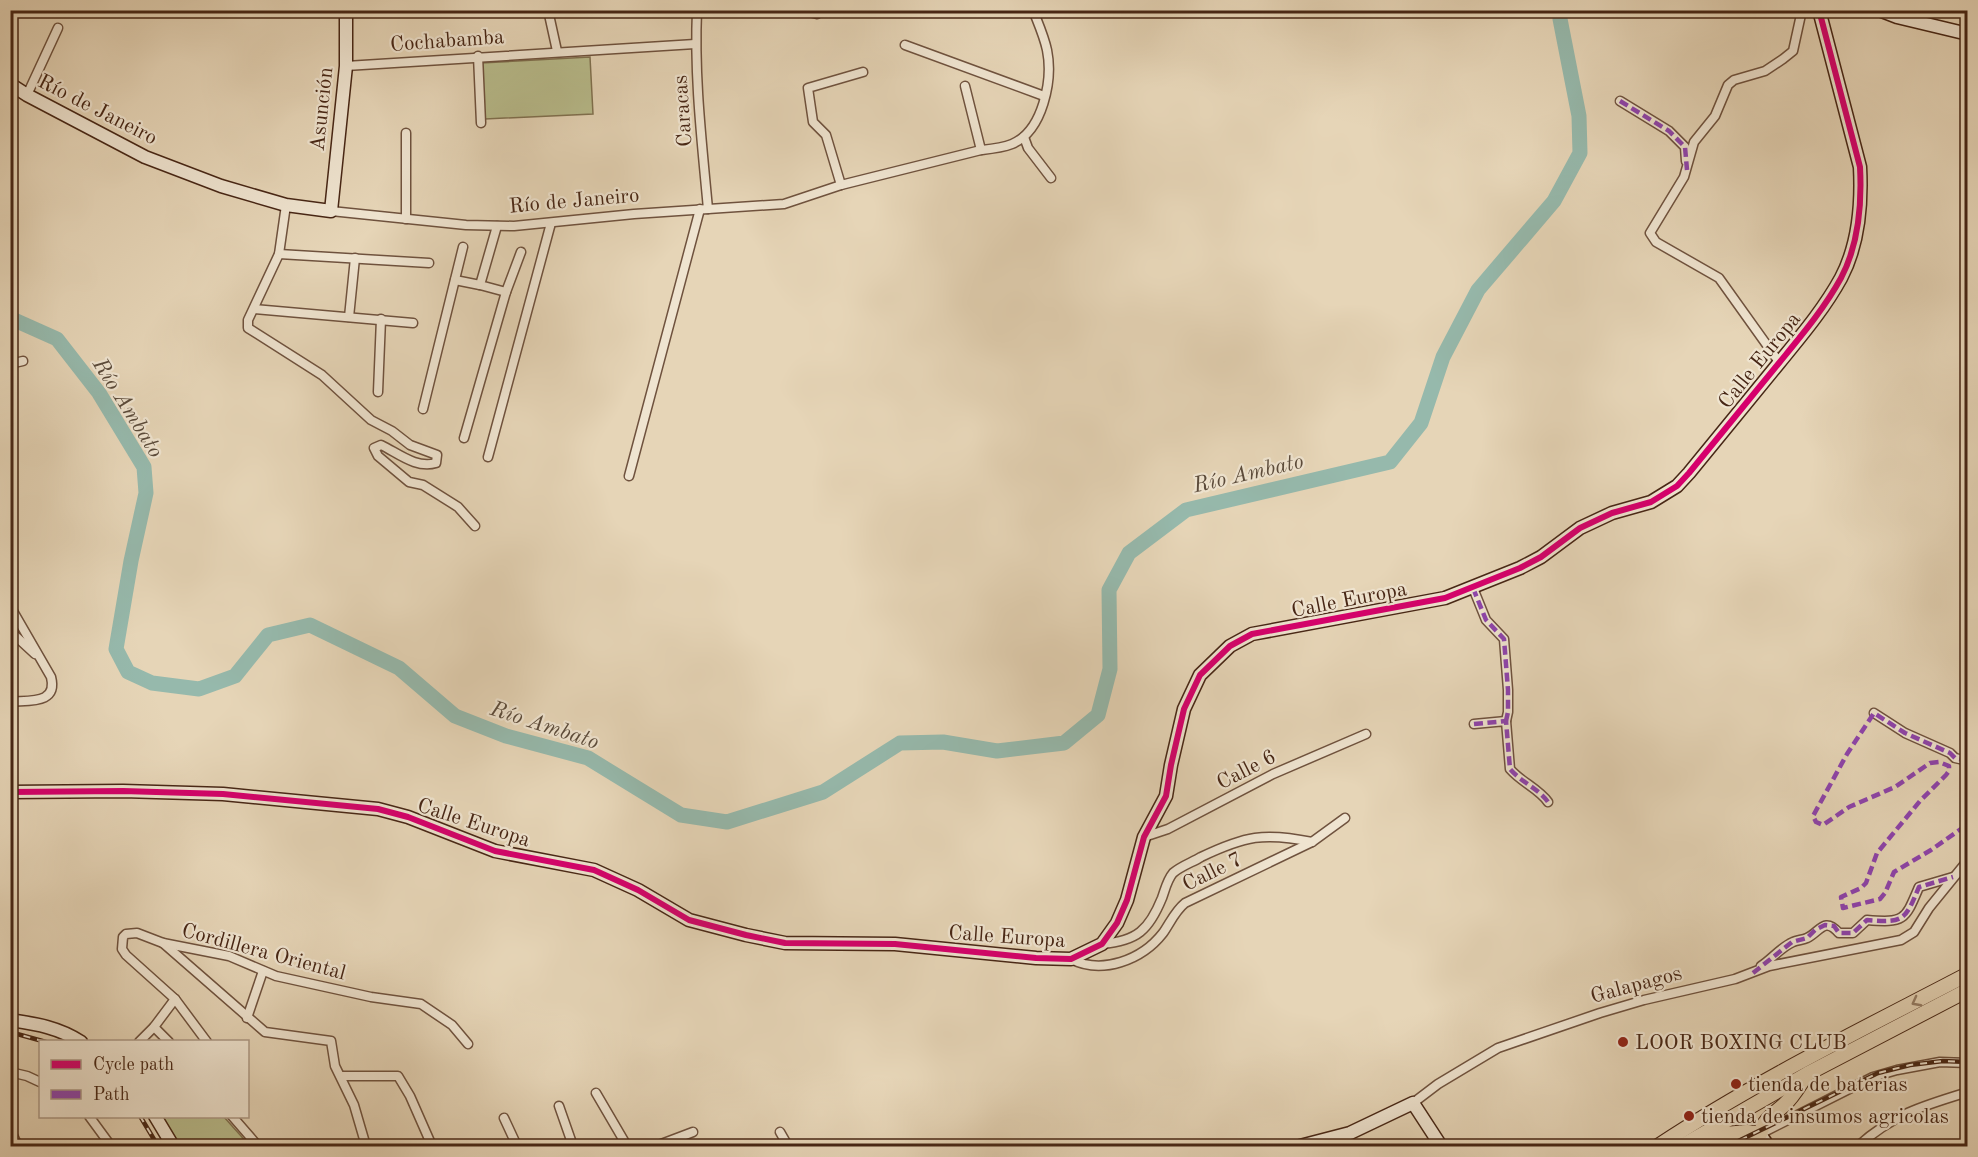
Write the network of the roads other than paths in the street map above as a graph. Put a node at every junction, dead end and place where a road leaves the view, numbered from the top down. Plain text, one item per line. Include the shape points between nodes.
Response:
1 (346, 10) edge
2 (548, 10) edge
3 (697, 10) edge
4 (802, 10) edge
5 (1033, 10) edge
6 (1802, 10) edge
7 (1819, 10) edge
8 (1879, 10) edge
9 (817, 14) dead end
10 (58, 28) dead end
11 (1968, 34) edge
12 (695, 44) junction
13 (905, 45) dead end
14 (557, 51) junction
15 (478, 56) junction
16 (346, 66) junction
17 (863, 72) dead end
18 (10, 84) edge
19 (964, 86) dead end
20 (27, 95) junction
21 (1044, 96) junction
22 (1620, 101) dead end
23 (481, 123) dead end
24 (406, 133) dead end
25 (1024, 137) junction
26 (981, 150) junction
27 (1687, 170) junction
28 (1051, 178) dead end
29 (841, 185) junction
30 (286, 205) junction
31 (704, 209) junction
32 (331, 211) junction
33 (406, 219) junction
34 (551, 223) junction
35 (497, 226) junction
36 (463, 247) dead end
37 (521, 252) dead end
38 (279, 254) junction
39 (355, 258) junction
40 (429, 263) dead end
41 (455, 280) junction
42 (480, 285) junction
43 (506, 292) junction
44 (254, 309) junction
45 (349, 317) junction
46 (381, 319) junction
47 (413, 322) dead end
48 (23, 361) dead end
49 (1779, 362) junction
50 (10, 364) edge
51 (378, 392) dead end
52 (423, 409) dead end
53 (464, 438) dead end
54 (488, 457) dead end
55 (629, 476) dead end
56 (475, 526) dead end
57 (1473, 588) junction
58 (10, 606) edge
59 (10, 632) edge
60 (41, 660) junction
61 (10, 702) edge
62 (1874, 713) dead end
63 (1506, 721) junction
64 (1474, 724) dead end
65 (1366, 734) dead end
66 (1968, 761) edge
67 (10, 792) edge
68 (1548, 802) dead end
69 (1345, 818) dead end
70 (1144, 837) junction
71 (1312, 842) junction
72 (1968, 860) edge
73 (1953, 877) junction
74 (163, 943) junction
75 (1102, 944) junction
76 (1071, 959) junction
77 (263, 971) junction
78 (1753, 973) junction
79 (1968, 974) edge
80 (1968, 990) edge
81 (175, 999) junction
82 (247, 1018) junction
83 (10, 1020) edge
84 (154, 1027) junction
85 (79, 1040) edge
86 (140, 1040) edge
87 (168, 1040) edge
88 (206, 1040) edge
89 (468, 1044) dead end
90 (1968, 1063) edge
91 (10, 1072) edge
92 (1807, 1074) junction
93 (341, 1076) junction
94 (39, 1082) edge
95 (596, 1092) dead end
96 (1968, 1092) edge
97 (1413, 1103) junction
98 (559, 1106) dead end
99 (90, 1118) edge
100 (156, 1118) edge
101 (234, 1118) edge
102 (504, 1118) dead end
103 (10, 1129) edge
104 (693, 1132) dead end
105 (780, 1132) dead end
106 (1760, 1134) junction
107 (1699, 1136) junction
108 (18, 1146) edge
109 (111, 1146) edge
110 (173, 1146) edge
111 (258, 1146) edge
112 (366, 1146) edge
113 (432, 1146) edge
114 (517, 1146) edge
115 (573, 1146) edge
116 (627, 1146) edge
117 (656, 1146) edge
118 (788, 1146) edge
119 (1300, 1146) edge
120 (1441, 1146) edge
121 (1658, 1146) edge
122 (1682, 1146) edge
123 (1739, 1146) edge
124 (1768, 1146) edge
125 (1858, 1146) edge

1 - 16 street, Asunción
2 - 14 street
3 - 12 street, Caracas
4 - 9 street
5 - 21 street via 1047,50 1049,68
6 - 27 street via 1793,51 1765,71 1730,82 1715,116 1694,142
7 - 49 street, Calle Europa via 1860,167 1861,213 1841,277 1823,308
8 - 11 street
10 - 20 street
12 - 14 street, Cochabamba
12 - 31 street, Caracas
13 - 21 street
14 - 15 street, Cochabamba
15 - 16 street, Cochabamba
15 - 23 street
16 - 32 street, Asunción
17 - 29 street via 808,88 813,122 826,135
18 - 20 street, Río de Janeiro
19 - 26 street
20 - 30 street, Río de Janeiro via 145,157
21 - 25 street via 1033,128
22 - 27 street via 1670,131 1685,147
24 - 33 street
25 - 26 street, Río de Janeiro via 1013,144
25 - 28 street
26 - 29 street, Río de Janeiro
27 - 49 street via 1651,235 1656,242 1719,278
29 - 31 street, Río de Janeiro via 784,204
30 - 32 street, Río de Janeiro
30 - 38 street
31 - 34 street, Río de Janeiro
31 - 55 street
32 - 33 street, Río de Janeiro
33 - 35 street, Río de Janeiro
34 - 35 street, Río de Janeiro
34 - 54 street
35 - 42 street
36 - 41 street
37 - 43 street
38 - 39 street
38 - 44 street
39 - 40 street
39 - 45 street
41 - 42 street
41 - 52 street
42 - 43 street
43 - 53 street
44 - 45 street
44 - 56 street via 248,320 253,332 322,375 371,420 437,456 436,463 421,464 381,445 374,448 409,482 423,485 458,507
45 - 46 street
46 - 47 street
46 - 51 street
48 - 50 street
49 - 57 street, Calle Europa via 1689,473 1666,494 1580,528 1541,557
57 - 63 street via 1486,620 1504,639
57 - 70 street, Calle Europa via 1445,598 1252,634 1230,646 1200,675 1191,692 1175,746 1167,796
58 - 60 street
59 - 60 street
60 - 61 street via 51,677 51,694
62 - 66 street via 1905,733
63 - 64 street
63 - 68 street via 1510,769
65 - 70 street, Calle 6
67 - 76 street, Calle Europa via 223,794 378,809 495,851 594,870 689,920 746,935 785,943 895,944
69 - 71 street, Calle 7
70 - 75 street, Calle Europa via 1127,900
71 - 75 street via 1260,836 1232,842 1173,874 1147,928 1132,938
71 - 76 street, Calle 7 via 1185,903 1146,951 1102,966
72 - 73 street, Galapagos
73 - 78 street, Galapagos via 1914,932 1900,940 1769,966
73 - 78 street via 1919,887 1904,917 1893,921 1867,920 1853,933 1839,933 1834,926 1825,925 1807,938 1792,942
74 - 77 street, Cordillera Oriental via 229,956
74 - 81 street, Cordillera Oriental via 137,933 126,934 121,942 126,955
74 - 82 street
75 - 76 street, Calle Europa
77 - 82 street
77 - 89 street, Cordillera Oriental via 421,1004 452,1025
78 - 97 street, Galapagos via 1600,1013 1498,1048
79 -> 121 main road via 1805,1059
80 - 92 main road
81 - 84 street
81 - 88 street
82 - 93 street via 265,1032 331,1041
83 - 85 street via 42,1024
84 - 86 street
84 - 87 street
90 - 106 street via 1940,1062 1873,1077
91 - 94 street
92 - 106 main road via 1784,1105 1763,1123
92 - 107 main road
93 - 112 street
93 - 113 street via 398,1076
95 - 116 street
96 - 125 street via 1900,1115
97 - 119 street, Galapagos via 1350,1133
97 - 120 street
98 - 115 street
99 - 109 street
100 - 110 street
101 - 111 street
102 - 114 street
103 - 108 street
104 - 117 street
105 - 118 street
106 - 107 main road
106 - 123 street
106 - 124 street
107 - 122 main road

